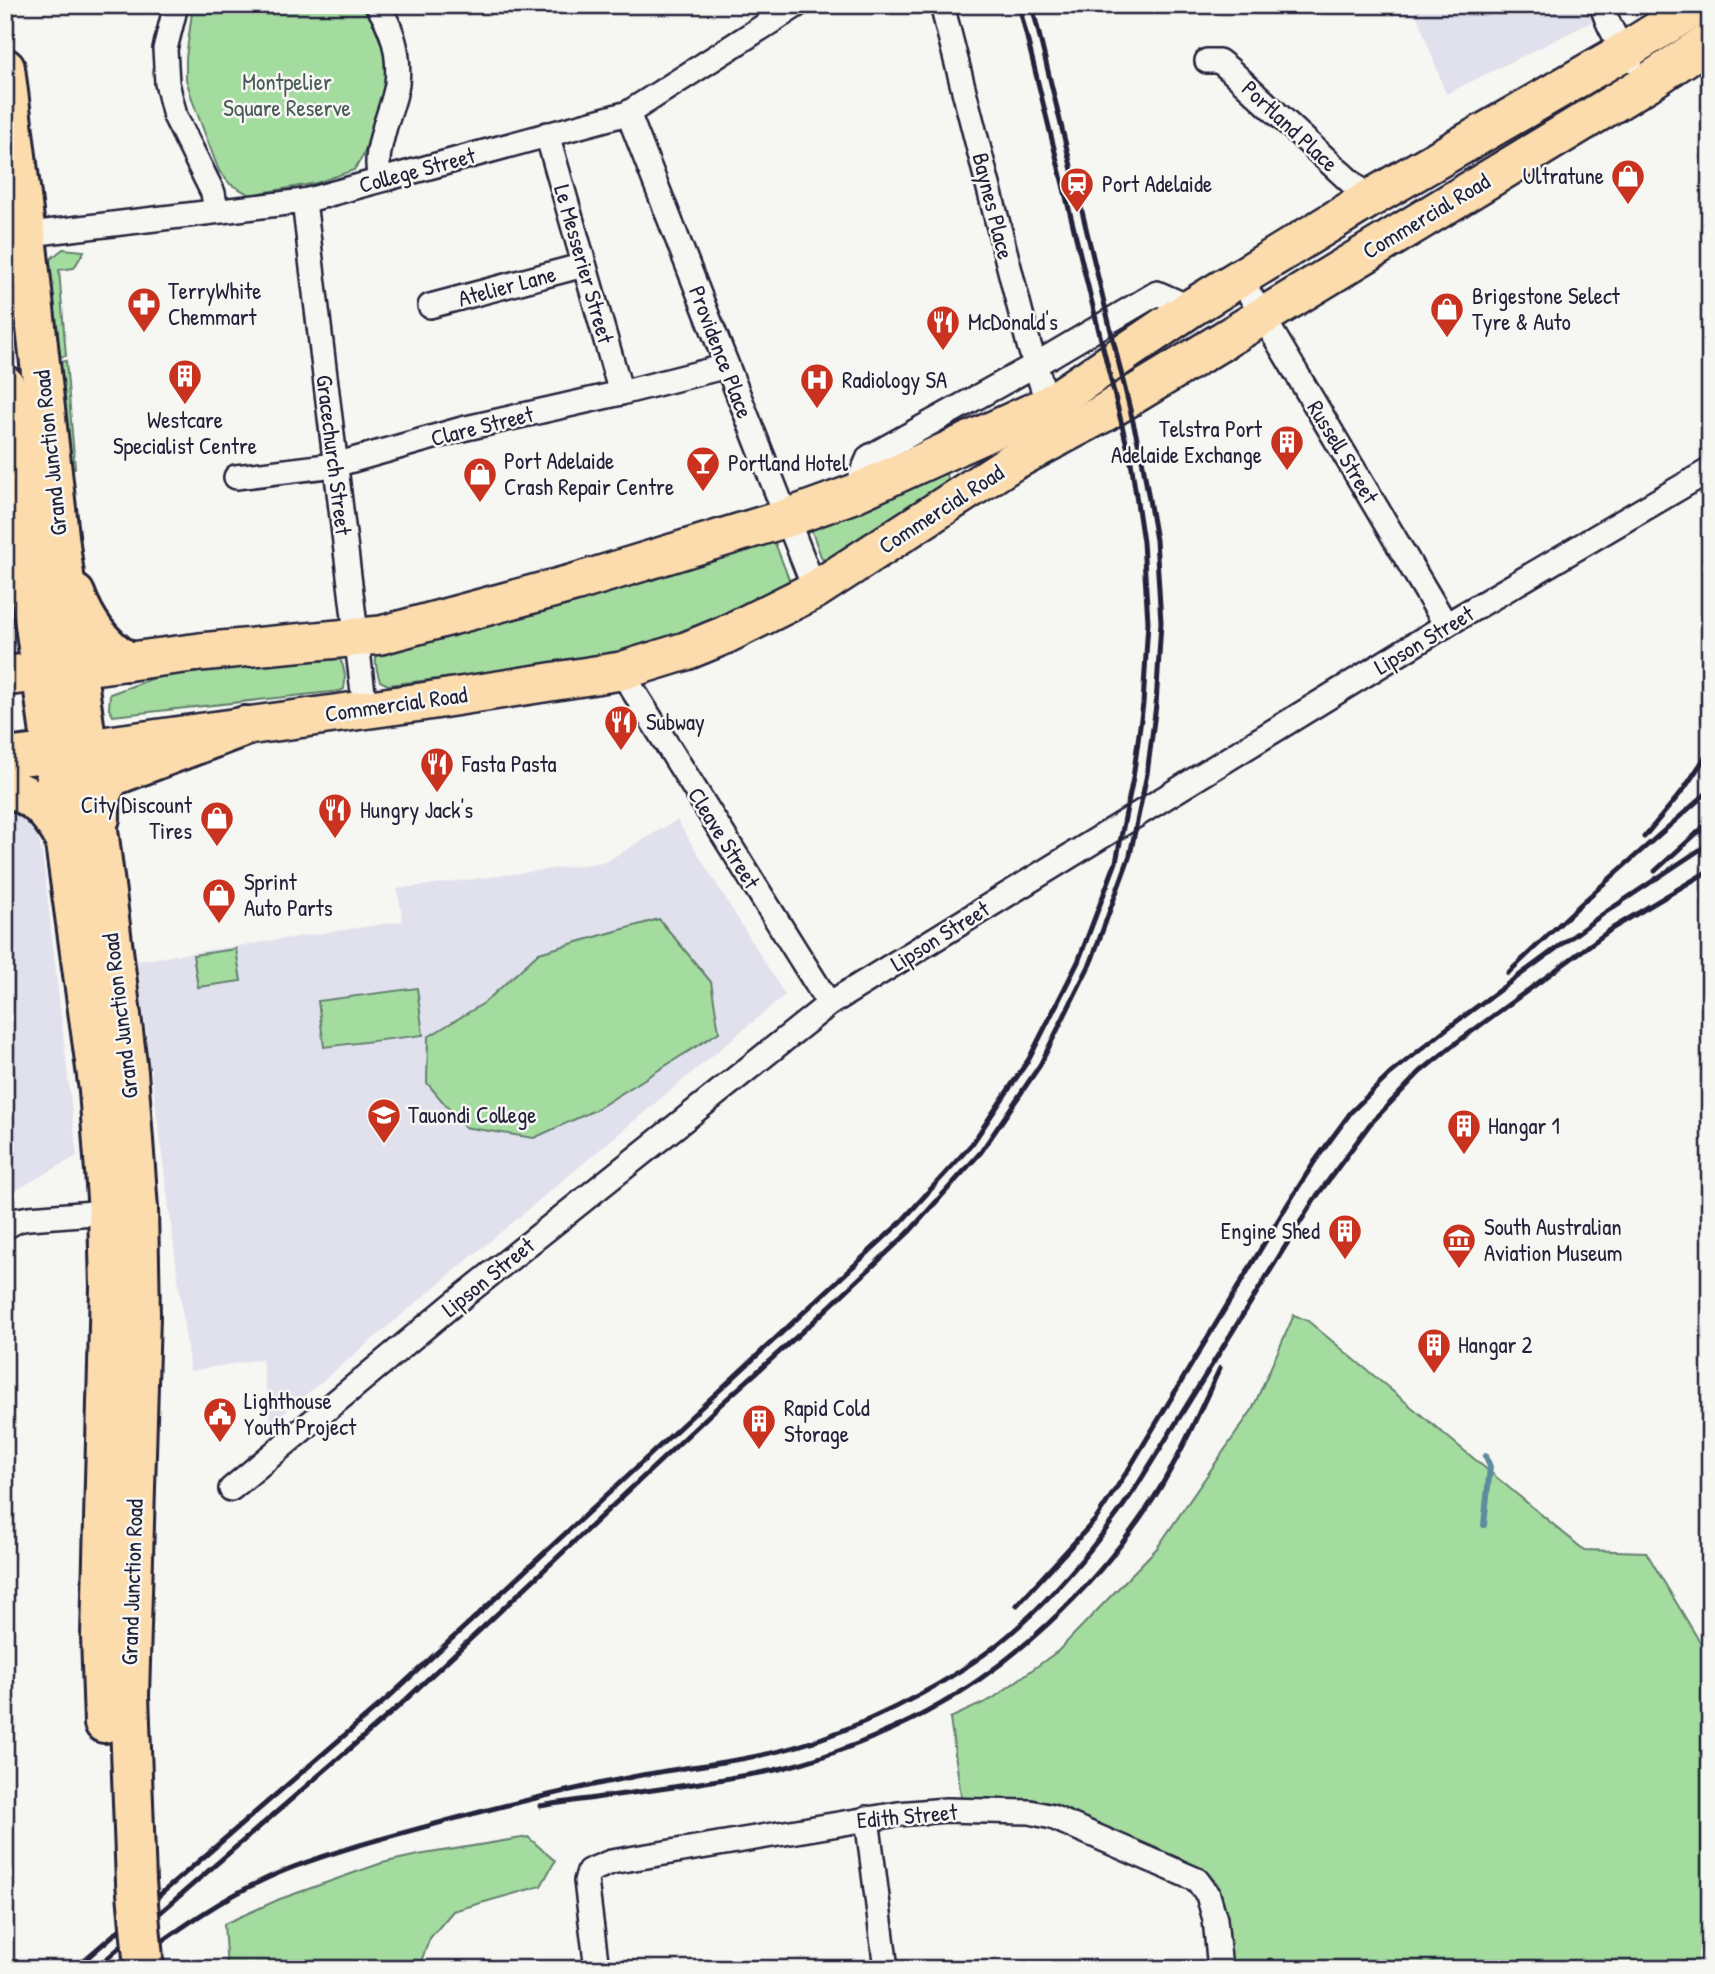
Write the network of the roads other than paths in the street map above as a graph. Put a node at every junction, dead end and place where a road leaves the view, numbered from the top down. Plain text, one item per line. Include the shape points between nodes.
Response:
1 (176, 5) edge
2 (377, 5) edge
3 (942, 5) edge
4 (1602, 5) edge
5 (1698, 5) edge
6 (793, 6) edge
7 (1710, 41) edge
8 (1625, 51) junction
9 (1207, 61) dead end
10 (5, 68) edge
11 (1647, 83) junction
12 (628, 113) junction
13 (547, 134) junction
14 (380, 180) junction
15 (1369, 199) junction
16 (304, 201) junction
17 (216, 211) junction
18 (1335, 220) junction
19 (16, 237) edge
20 (1386, 241) junction
21 (584, 265) junction
22 (1240, 278) junction
23 (430, 306) dead end
24 (1191, 308) junction
25 (1262, 316) junction
26 (1035, 365) junction
27 (727, 366) junction
28 (5, 385) edge
29 (621, 393) junction
30 (1048, 405) junction
31 (1101, 414) junction
32 (1013, 462) junction
33 (335, 465) junction
34 (1710, 470) edge
35 (236, 477) dead end
36 (11, 490) edge
37 (853, 494) junction
38 (787, 518) junction
39 (60, 545) junction
40 (815, 590) junction
41 (33, 601) junction
42 (1446, 625) junction
43 (358, 638) junction
44 (5, 646) edge
45 (127, 661) junction
46 (621, 671) junction
47 (41, 672) edge
48 (365, 709) junction
49 (245, 726) junction
50 (70, 750) junction
51 (5, 758) edge
52 (5, 788) edge
53 (82, 842) junction
54 (829, 1004) junction
55 (123, 1210) junction
56 (5, 1227) edge
57 (231, 1489) dead end
58 (867, 1818) junction
59 (125, 1889) junction
60 (121, 1969) edge
61 (144, 1969) edge
62 (597, 1969) edge
63 (887, 1969) edge
64 (1220, 1969) edge

1 - 17 street via 166,49 167,83 175,116 213,194
2 - 14 street via 396,50 397,85 377,155
3 - 26 street, Baynes Place
4 - 8 street via 1612,33
5 - 8 main road, Commercial Road
6 - 12 street, College Street
7 - 11 main road, Commercial Road
8 - 11 street
8 - 15 main road, Commercial Road
9 - 15 street, Portland Place via 1219,61
10 - 19 highway, Grand Junction Road
11 - 20 main road, Commercial Road
12 - 13 street, College Street
12 - 27 street, Providence Place
13 - 14 street, College Street
13 - 21 street, Le Messerier Street
14 - 16 street, College Street
15 - 18 main road, Commercial Road
16 - 17 street, College Street
16 - 33 street, Gracechurch Street
17 - 19 street, College Street
18 - 20 main road via 1369,223
18 - 22 main road, Commercial Road
19 - 39 highway, Grand Junction Road
20 - 25 main road, Commercial Road
21 - 23 street, Atelier Lane
21 - 29 street, Le Messerier Street
22 - 24 main road, Commercial Road
22 - 25 street, Russell Street
24 - 26 street via 1157,293
24 - 30 main road, Commercial Road
25 - 31 main road, Commercial Road
25 - 42 street, Russell Street
26 - 30 street, Baynes Place
26 - 37 street via 869,457
27 - 29 street, Clare Street
27 - 38 street, Providence Place
28 - 36 highway, Grand Junction Road
29 - 33 street, Clare Street via 462,429
30 - 31 main road via 1068,403
30 - 32 main road via 1017,441
30 - 37 main road, Commercial Road
31 - 32 main road, Commercial Road
32 - 40 main road, Commercial Road
33 - 35 street, Clare Street
33 - 43 street, Gracechurch Street
34 - 42 street, Lipson Street
36 - 41 highway, Grand Junction Road
37 - 38 main road, Commercial Road
38 - 40 street, Providence Place
38 - 43 main road, Commercial Road via 574,583
39 - 45 highway via 80,609 99,638
39 - 47 highway, Grand Junction Road
40 - 46 main road, Commercial Road via 725,635
41 - 44 highway via 20,629
41 - 47 highway, Grand Junction Road
42 - 54 street, Lipson Street
43 - 45 main road, Commercial Road
43 - 48 street, Gracechurch Street
45 - 47 main road, Commercial Road
46 - 48 main road, Commercial Road
46 - 54 street, Cleave Street
47 - 50 highway, Grand Junction Road
48 - 49 main road, Commercial Road
49 - 50 main road, Commercial Road
49 - 53 highway via 113,776 104,786
50 - 51 highway
50 - 53 highway, Grand Junction Road
52 - 53 highway via 42,806
53 - 55 highway, Grand Junction Road via 99,1090
54 - 57 street, Lipson Street via 452,1305
55 - 56 street via 29,1218
55 - 59 highway, Grand Junction Road via 140,1315
58 - 62 street, Edith Street via 611,1862 589,1871 586,1881
58 - 63 street
58 - 64 street, Edith Street via 946,1810 1030,1812 1052,1817 1197,1880 1208,1895 1215,1919
59 - 60 highway, Grand Junction Road
59 - 61 highway, Grand Junction Road, bridge

